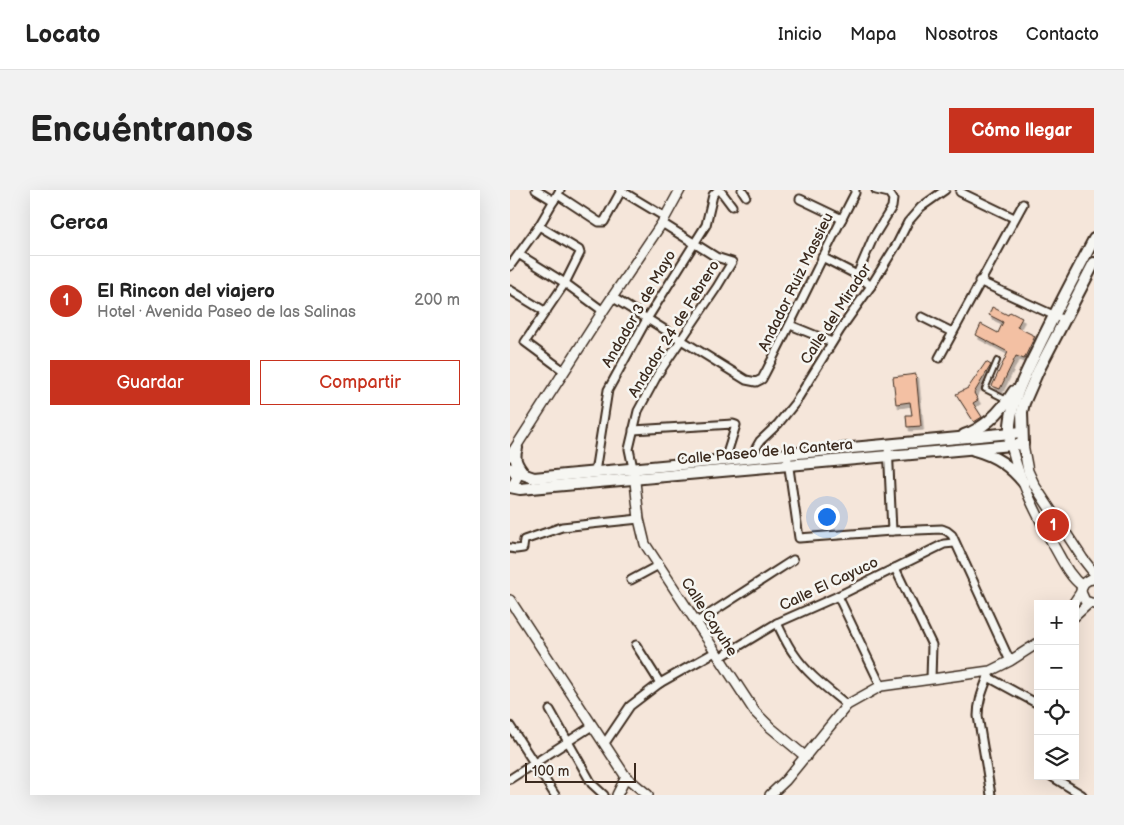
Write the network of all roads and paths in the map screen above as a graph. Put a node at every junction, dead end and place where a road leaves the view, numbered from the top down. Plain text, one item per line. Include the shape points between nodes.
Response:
1 (536, 190) edge
2 (621, 190) edge
3 (680, 190) edge
4 (719, 190) edge
5 (855, 190) edge
6 (876, 190) edge
7 (945, 190) edge
8 (960, 192) dead end
9 (557, 195) edge
10 (800, 199) dead end
11 (1022, 204) dead end
12 (732, 206) dead end
13 (1014, 218) junction
14 (842, 219) junction
15 (664, 220) junction
16 (540, 226) junction
17 (1094, 239) edge
18 (694, 243) junction
19 (520, 255) junction
20 (822, 257) junction
21 (1094, 263) edge
22 (510, 266) edge
23 (857, 275) junction
24 (980, 281) junction
25 (565, 283) junction
26 (871, 286) junction
27 (510, 290) edge
28 (612, 297) junction
29 (603, 311) junction
30 (546, 312) junction
31 (1054, 316) junction
32 (922, 317) dead end
33 (647, 318) junction
34 (1064, 320) junction
35 (790, 325) junction
36 (952, 332) junction
37 (682, 340) junction
38 (832, 342) junction
39 (938, 358) dead end
40 (997, 361) dead end
41 (564, 371) junction
42 (1016, 402) junction
43 (633, 430) junction
44 (1022, 432) junction
45 (1010, 433) junction
46 (946, 440) junction
47 (1023, 444) junction
48 (888, 445) junction
49 (1011, 445) junction
50 (517, 448) junction
51 (968, 449) junction
52 (787, 454) junction
53 (510, 456) edge
54 (889, 456) junction
55 (755, 457) junction
56 (725, 460) junction
57 (788, 465) junction
58 (633, 468) junction
59 (516, 471) edge
60 (595, 472) junction
61 (635, 480) junction
62 (1024, 483) junction
63 (512, 489) edge
64 (639, 519) junction
65 (892, 531) junction
66 (954, 543) junction
67 (510, 548) edge
68 (793, 560) dead end
69 (659, 565) junction
70 (895, 568) junction
71 (1094, 573) edge
72 (1094, 579) edge
73 (631, 580) dead end
74 (1081, 589) junction
75 (838, 596) junction
76 (510, 600) edge
77 (1075, 600) edge
78 (1093, 604) edge
79 (1079, 613) edge
80 (697, 622) junction
81 (777, 623) junction
82 (636, 645) dead end
83 (1035, 645) edge
84 (717, 655) junction
85 (1010, 661) junction
86 (989, 674) junction
87 (931, 679) junction
88 (660, 683) junction
89 (881, 686) junction
90 (1034, 702) edge
91 (847, 705) junction
92 (550, 710) dead end
93 (510, 726) edge
94 (592, 726) junction
95 (567, 741) junction
96 (605, 743) junction
97 (806, 757) junction
98 (533, 762) junction
99 (626, 777) junction
100 (510, 779) edge
101 (1058, 780) edge
102 (556, 795) edge
103 (604, 795) edge
104 (617, 795) edge
105 (648, 795) edge
106 (770, 795) edge
107 (991, 795) edge
108 (1082, 795) edge

1 - 9 street
2 - 9 street via 604,222
2 - 15 street
3 - 15 street
4 - 12 street
4 - 18 street, Andador 3 de Mayo via 713,195 706,225
5 - 14 street, Andador Ruiz Massieu
6 - 23 street via 889,193 893,199 892,207 873,238
7 - 26 street, Calle del Mirador via 921,207 908,222
8 - 13 street
9 - 16 street
10 - 14 street
11 - 13 street
13 - 24 street
14 - 20 street, Andador Ruiz Massieu
15 - 18 street
15 - 28 street
16 - 19 street
16 - 25 street via 579,250
17 - 31 main road
18 - 33 street, Andador 3 de Mayo
18 - 37 street, Andador 24 de Febrero via 716,257 732,262
19 - 22 street
19 - 25 street
20 - 23 street
20 - 35 street, Andador Ruiz Massieu
21 - 34 main road
23 - 26 street
24 - 31 street
24 - 36 street
25 - 29 street
25 - 30 street
26 - 38 street, Calle del Mirador
27 - 30 street
28 - 29 street
28 - 33 street
29 - 41 street
30 - 41 street via 526,342
31 - 34 street
31 - 42 main road
32 - 36 street
33 - 37 street
33 - 60 street, Andador 3 de Mayo via 608,390
34 - 42 main road
35 - 37 street, Andador Ruiz Massieu via 762,379 756,382 746,380
35 - 38 street
36 - 39 street
37 - 43 street, Andador 24 de Febrero via 658,374
38 - 55 street, Calle del Mirador via 795,403 760,441
40 - 42 lane via 985,389
41 - 50 street
42 - 44 main road via 1022,412
42 - 45 main road
42 - 46 main road via 969,433
43 - 56 street via 733,424 736,425
43 - 58 street, Andador 24 de Febrero via 628,449
44 - 45 main road, Calle Paseo de la Cantera
44 - 47 main road
45 - 46 main road, Calle Paseo de la Cantera
45 - 49 main road
46 - 48 main road, Calle Paseo de la Cantera
47 - 49 main road, Calle Paseo de la Cantera
47 - 71 street via 1028,471 1035,486
48 - 52 main road, Calle Paseo de la Cantera
48 - 54 street
49 - 51 main road, Calle Paseo de la Cantera
49 - 62 street
50 - 53 street
50 - 59 main road via 514,455
51 - 54 main road, Calle Paseo de la Cantera
51 - 62 main road via 1002,461
52 - 55 main road, Calle Paseo de la Cantera
52 - 57 street
54 - 57 main road, Calle Paseo de la Cantera
54 - 65 street
55 - 56 main road, Calle Paseo de la Cantera
56 - 58 main road, Calle Paseo de la Cantera
57 - 61 main road, Calle Paseo de la Cantera
57 - 65 street via 799,538
58 - 60 main road, Calle Paseo de la Cantera
58 - 61 street, Calle Cayuhe
59 - 60 main road, Calle Paseo de la Cantera via 534,478
59 - 63 street
61 - 63 main road, Calle Paseo de la Cantera
61 - 64 street, Calle Cayuhe
62 - 74 street via 1035,512
64 - 67 street via 562,527 524,540 523,548
64 - 69 street, Calle Cayuhe via 645,544
65 - 66 street via 942,529 952,535
66 - 70 street, Calle El Cayuco via 944,544
66 - 85 street
68 - 80 street
69 - 73 street
69 - 80 street, Calle Cayuhe
70 - 75 street, Calle El Cayuco
70 - 87 street via 932,645
72 - 74 street via 1086,581
74 - 77 street
74 - 78 street via 1083,599
75 - 81 street, Calle El Cayuco
75 - 89 street
76 - 94 street
78 - 79 street
80 - 84 street, Calle Cayuhe
81 - 84 street, Calle El Cayuco
81 - 91 street via 805,669
82 - 88 street
83 - 85 street
84 - 88 street, Calle El Cayuco
84 - 97 street, Calle Cayuhe via 755,712
85 - 86 street
86 - 87 street
86 - 90 street
86 - 107 street via 978,716
87 - 89 street
88 - 96 street, Calle El Cayuco via 630,706
89 - 91 street
91 - 97 street
92 - 95 street
93 - 98 street
94 - 95 street
94 - 96 street
95 - 98 street
95 - 103 street via 592,784
96 - 99 street
97 - 106 street
98 - 100 street
98 - 102 street
99 - 104 street
99 - 105 street
101 - 108 street

